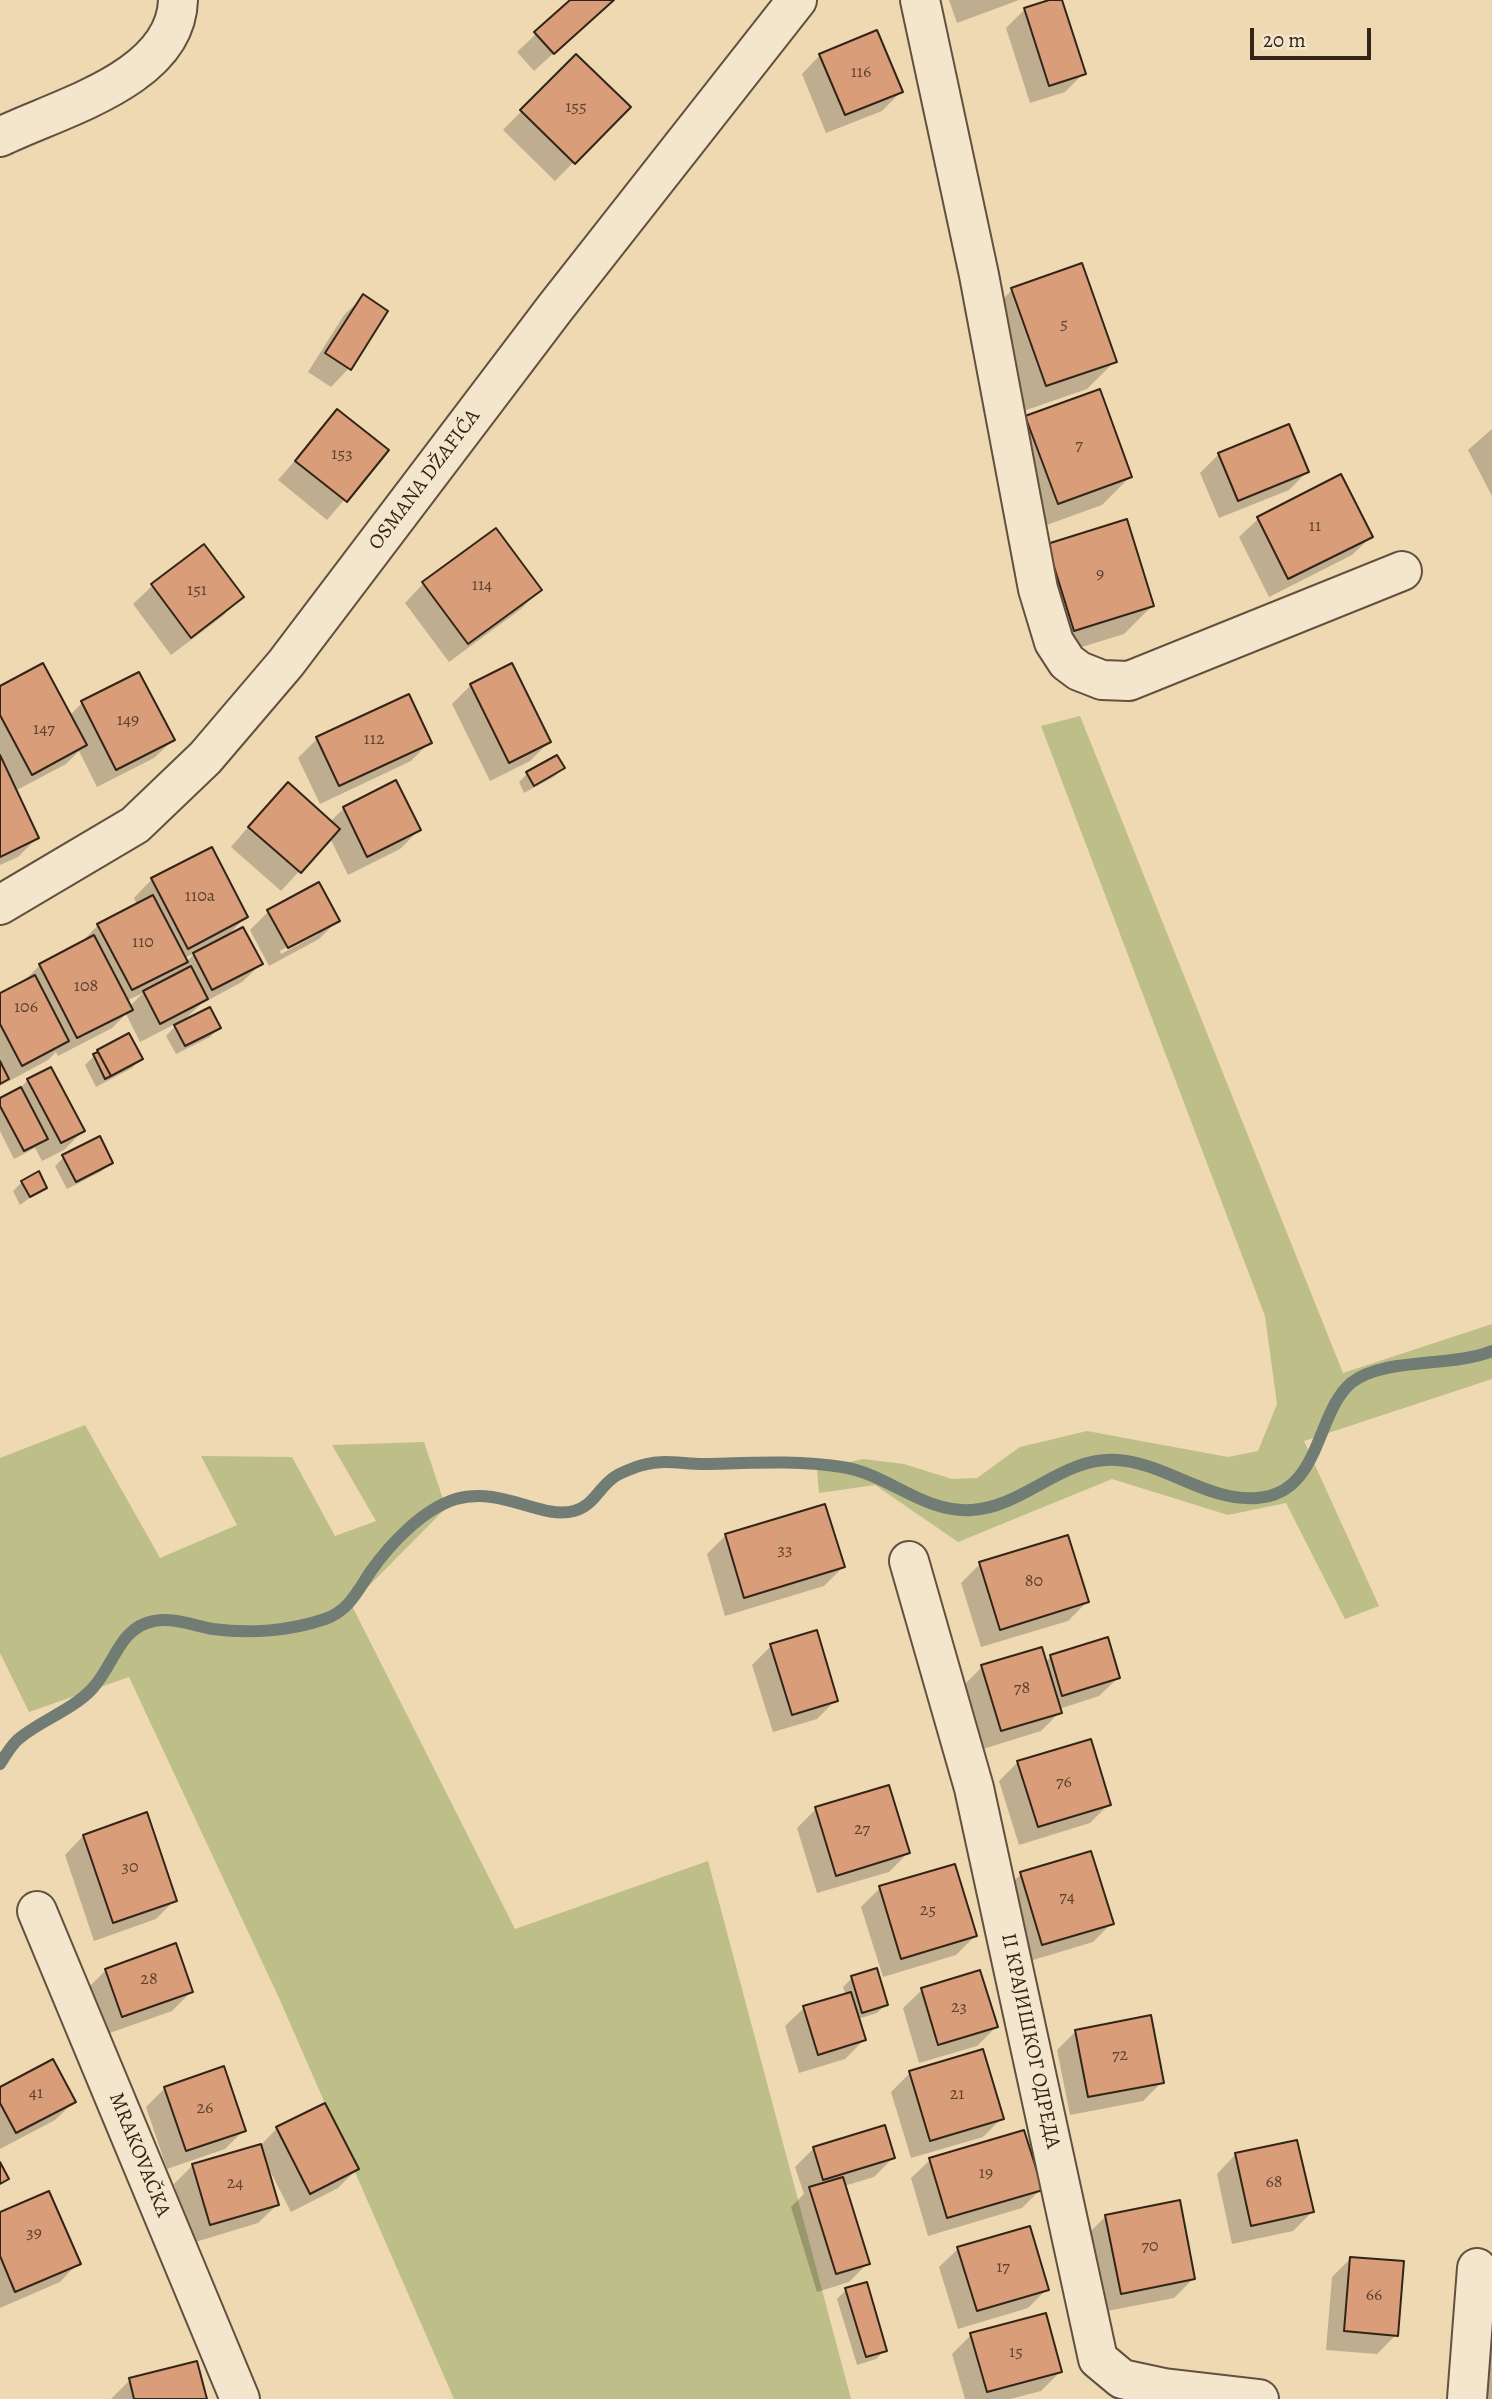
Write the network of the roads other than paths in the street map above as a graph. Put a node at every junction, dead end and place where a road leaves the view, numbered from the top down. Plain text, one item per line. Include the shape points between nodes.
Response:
1 (178, 0) edge
2 (797, 0) edge
3 (920, 0) edge
4 (0, 137) edge
5 (1402, 571) dead end
6 (0, 905) edge
7 (909, 1561) dead end
8 (37, 1911) dead end
9 (1477, 2268) dead end
10 (240, 2399) edge
11 (1259, 2399) edge
12 (1467, 2399) edge

1 - 4 street via 166,42 147,62 111,87
2 - 6 street, OSMANA DŽAFIĆA via 555,308 286,663 205,758 135,825
3 - 5 street via 979,275 1038,589 1054,642 1067,662 1102,680 1129,681
7 - 11 street, II КРАЈИШКОГ ОДРЕДА via 977,1801 1098,2359 1122,2379
8 - 10 street, MRAKOVAČKA
9 - 12 street

